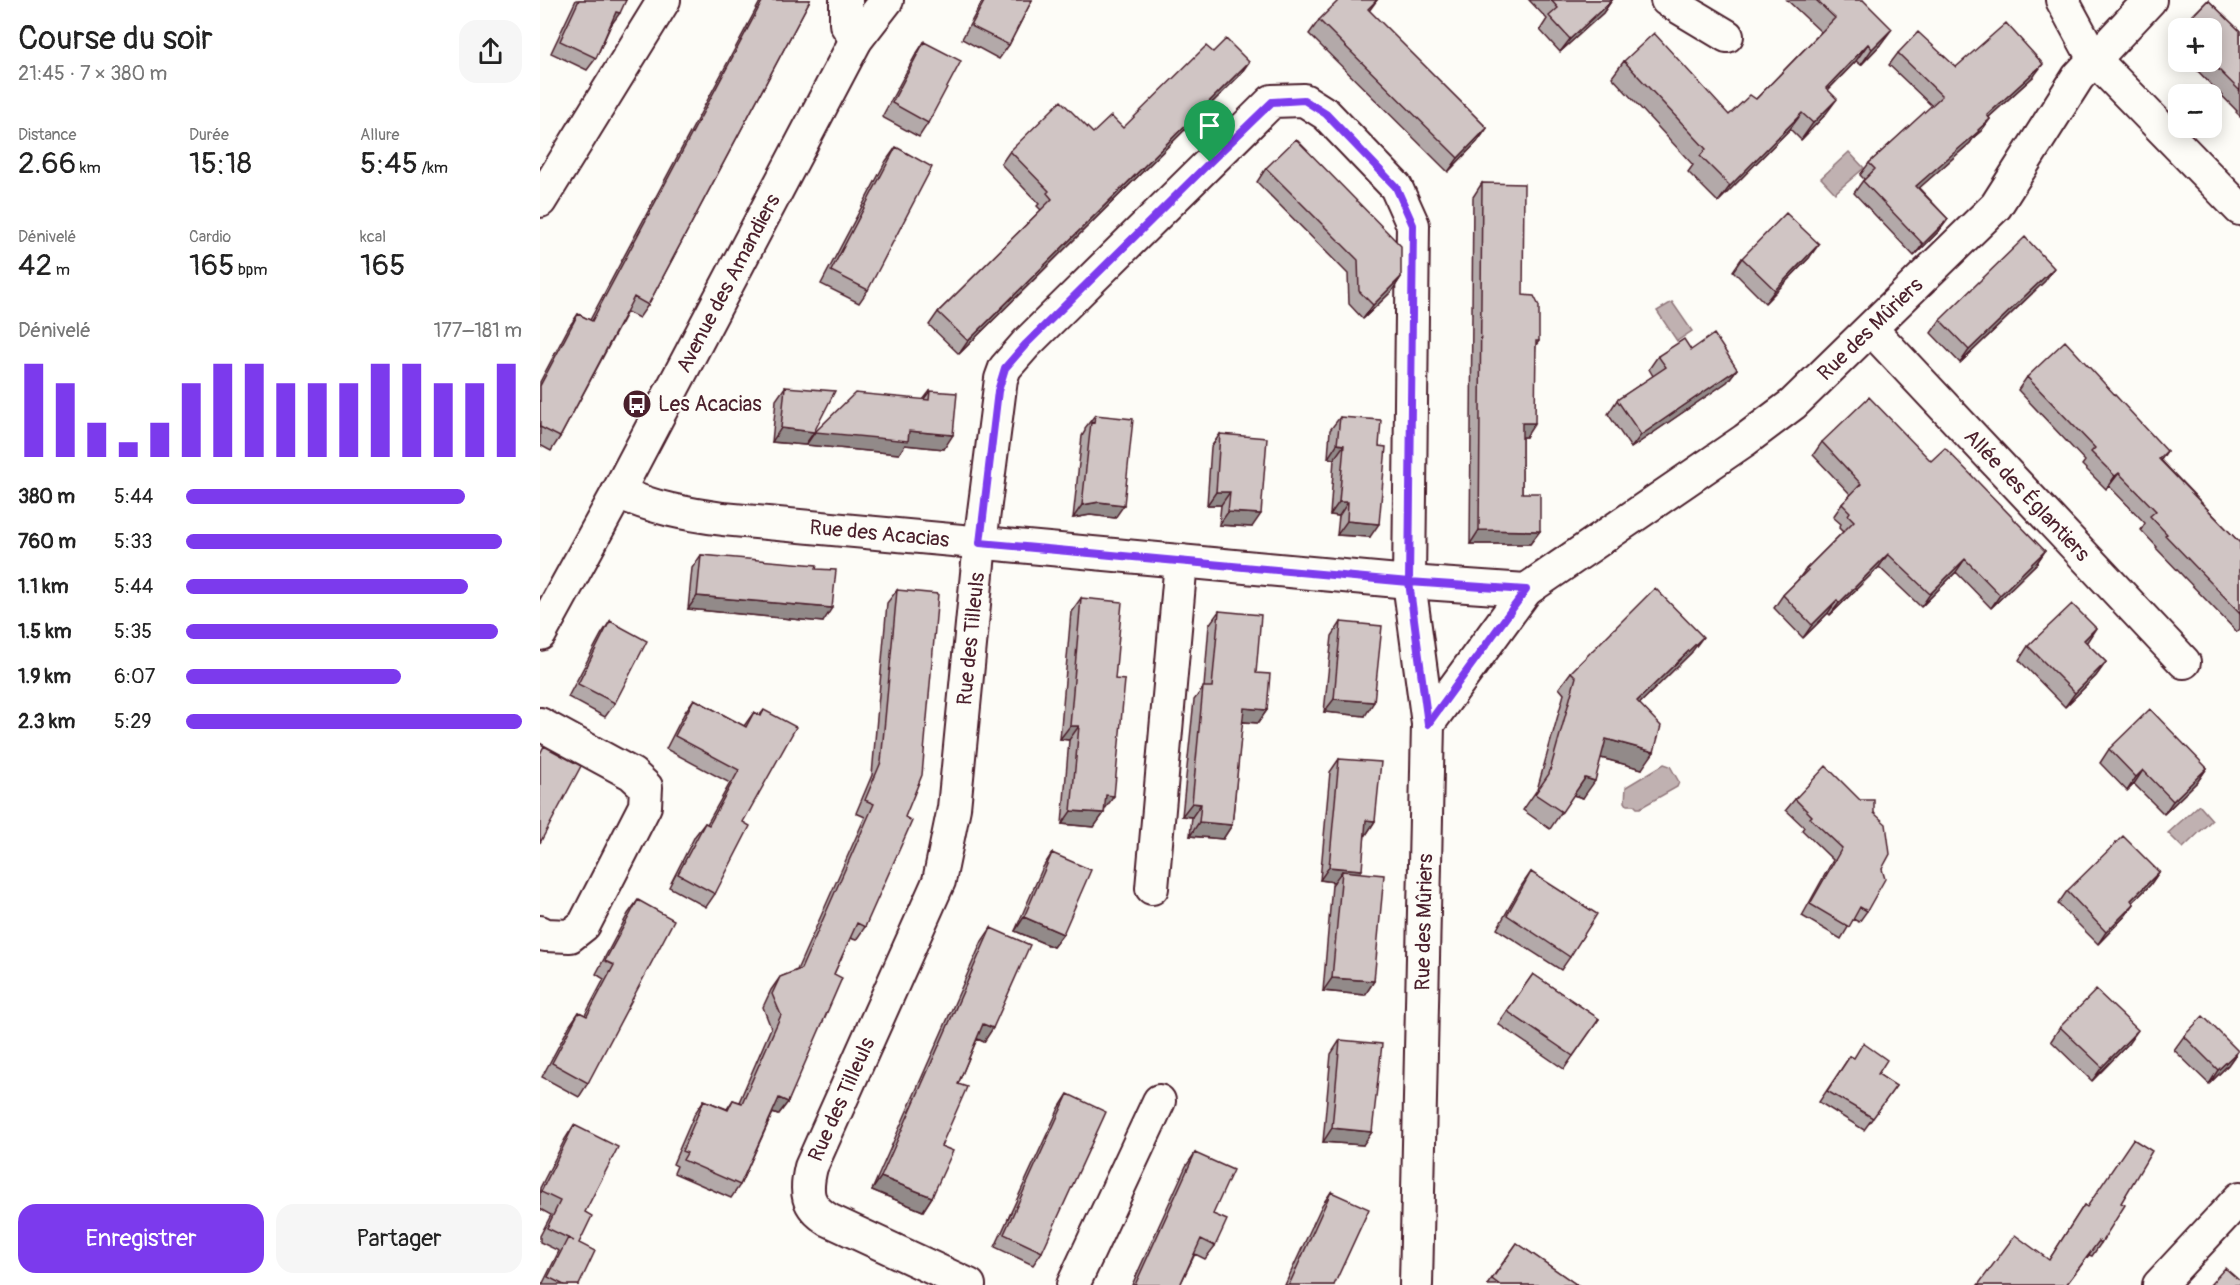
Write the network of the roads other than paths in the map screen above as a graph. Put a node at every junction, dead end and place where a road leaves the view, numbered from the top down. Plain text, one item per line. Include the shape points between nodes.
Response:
1 (664, 0) edge
2 (846, 0) edge
3 (887, 0) edge
4 (1667, 0) edge
5 (2062, 0) edge
6 (2150, 0) edge
7 (1727, 36) dead end
8 (856, 40) junction
9 (2094, 59) junction
10 (540, 201) edge
11 (2240, 208) edge
12 (1871, 329) junction
13 (618, 492) junction
14 (980, 543) junction
15 (1180, 561) junction
16 (1409, 582) junction
17 (1526, 590) junction
18 (540, 634) edge
19 (2184, 662) dead end
20 (540, 724) edge
21 (1428, 724) junction
22 (1152, 888) dead end
23 (540, 932) edge
24 (1159, 1101) dead end
25 (2237, 1209) edge
26 (969, 1285) edge
27 (1072, 1285) edge
28 (1416, 1285) edge
29 (2158, 1285) edge

1 - 10 street
2 - 8 street via 846,24
3 - 8 street, Avenue des Amandiers
4 - 7 street
5 - 9 street
6 - 9 street, Rue des Mûriers
8 - 13 street, Avenue des Amandiers
9 - 11 street
9 - 12 street, Rue des Mûriers via 2078,77 1996,206
12 - 17 street, Rue des Mûriers via 1793,405
12 - 19 street, Allée des Églantiers
13 - 14 street, Rue des Acacias via 682,514
13 - 18 street, Avenue des Amandiers
14 - 15 street, Rue des Acacias
14 - 16 street, Rue des Tilleuls via 998,391 1013,357 1272,102 1304,100 1326,114 1396,187 1413,225
14 - 26 street, Rue des Tilleuls via 954,807 939,881 811,1167 807,1185 816,1212
15 - 16 street, Rue des Acacias
15 - 22 street
16 - 17 street
16 - 21 street, Rue des Tilleuls
17 - 21 street, Rue des Mûriers
20 - 23 street via 632,774 646,787 645,806 584,925 570,936
21 - 28 street, Rue des Mûriers
24 - 27 street
25 - 29 street

